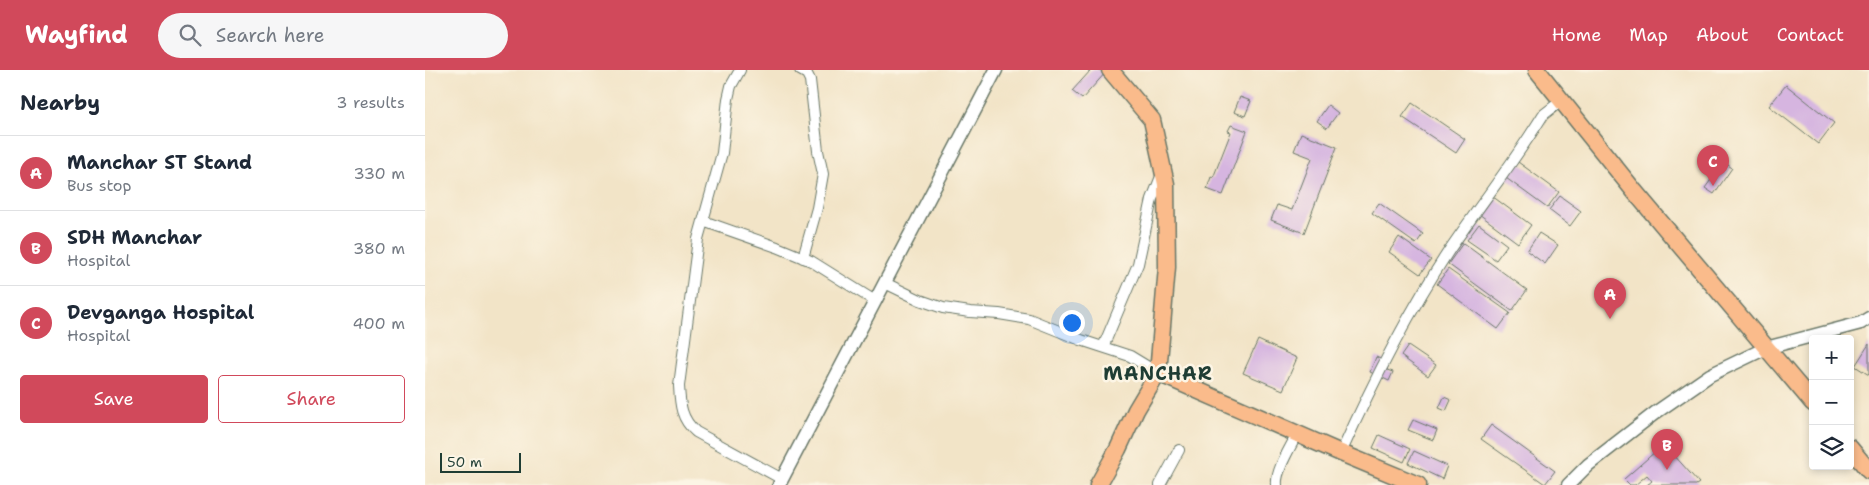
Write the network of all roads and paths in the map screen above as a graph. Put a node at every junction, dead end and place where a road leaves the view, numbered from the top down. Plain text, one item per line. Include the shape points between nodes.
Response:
1 (739, 70) edge
2 (800, 70) edge
3 (996, 70) edge
4 (1110, 70) edge
5 (1537, 70) edge
6 (1561, 101) junction
7 (1164, 170) junction
8 (703, 221) junction
9 (803, 258) junction
10 (885, 283) junction
11 (875, 301) junction
12 (1869, 318) edge
13 (1103, 347) junction
14 (1766, 348) junction
15 (1158, 372) junction
16 (1809, 399) edge
17 (1297, 434) junction
18 (1179, 450) dead end
19 (1341, 453) junction
20 (1854, 453) edge
21 (1869, 471) edge
22 (781, 482) edge
23 (1098, 485) edge
24 (1160, 485) edge
25 (1277, 485) edge
26 (1419, 485) edge
27 (1567, 485) edge

1 - 8 street via 731,86 722,153
2 - 9 street via 810,80 823,174
3 - 10 street
4 - 7 main road via 1152,120
5 - 6 main road
6 - 14 main road
6 - 19 street via 1543,115 1413,308
7 - 13 street via 1152,198 1138,264
7 - 15 main road via 1167,267
8 - 9 street
8 - 22 street via 694,263 679,386 683,416 696,432
9 - 11 street
10 - 11 street
10 - 13 street via 943,308 1029,319
11 - 22 street
12 - 14 street via 1861,324
13 - 15 street via 1130,356
14 - 16 main road
14 - 27 street via 1711,374 1655,413
15 - 17 main road
15 - 23 main road
17 - 19 main road
17 - 25 street via 1279,471
18 - 24 street
19 - 26 main road
20 - 21 main road

